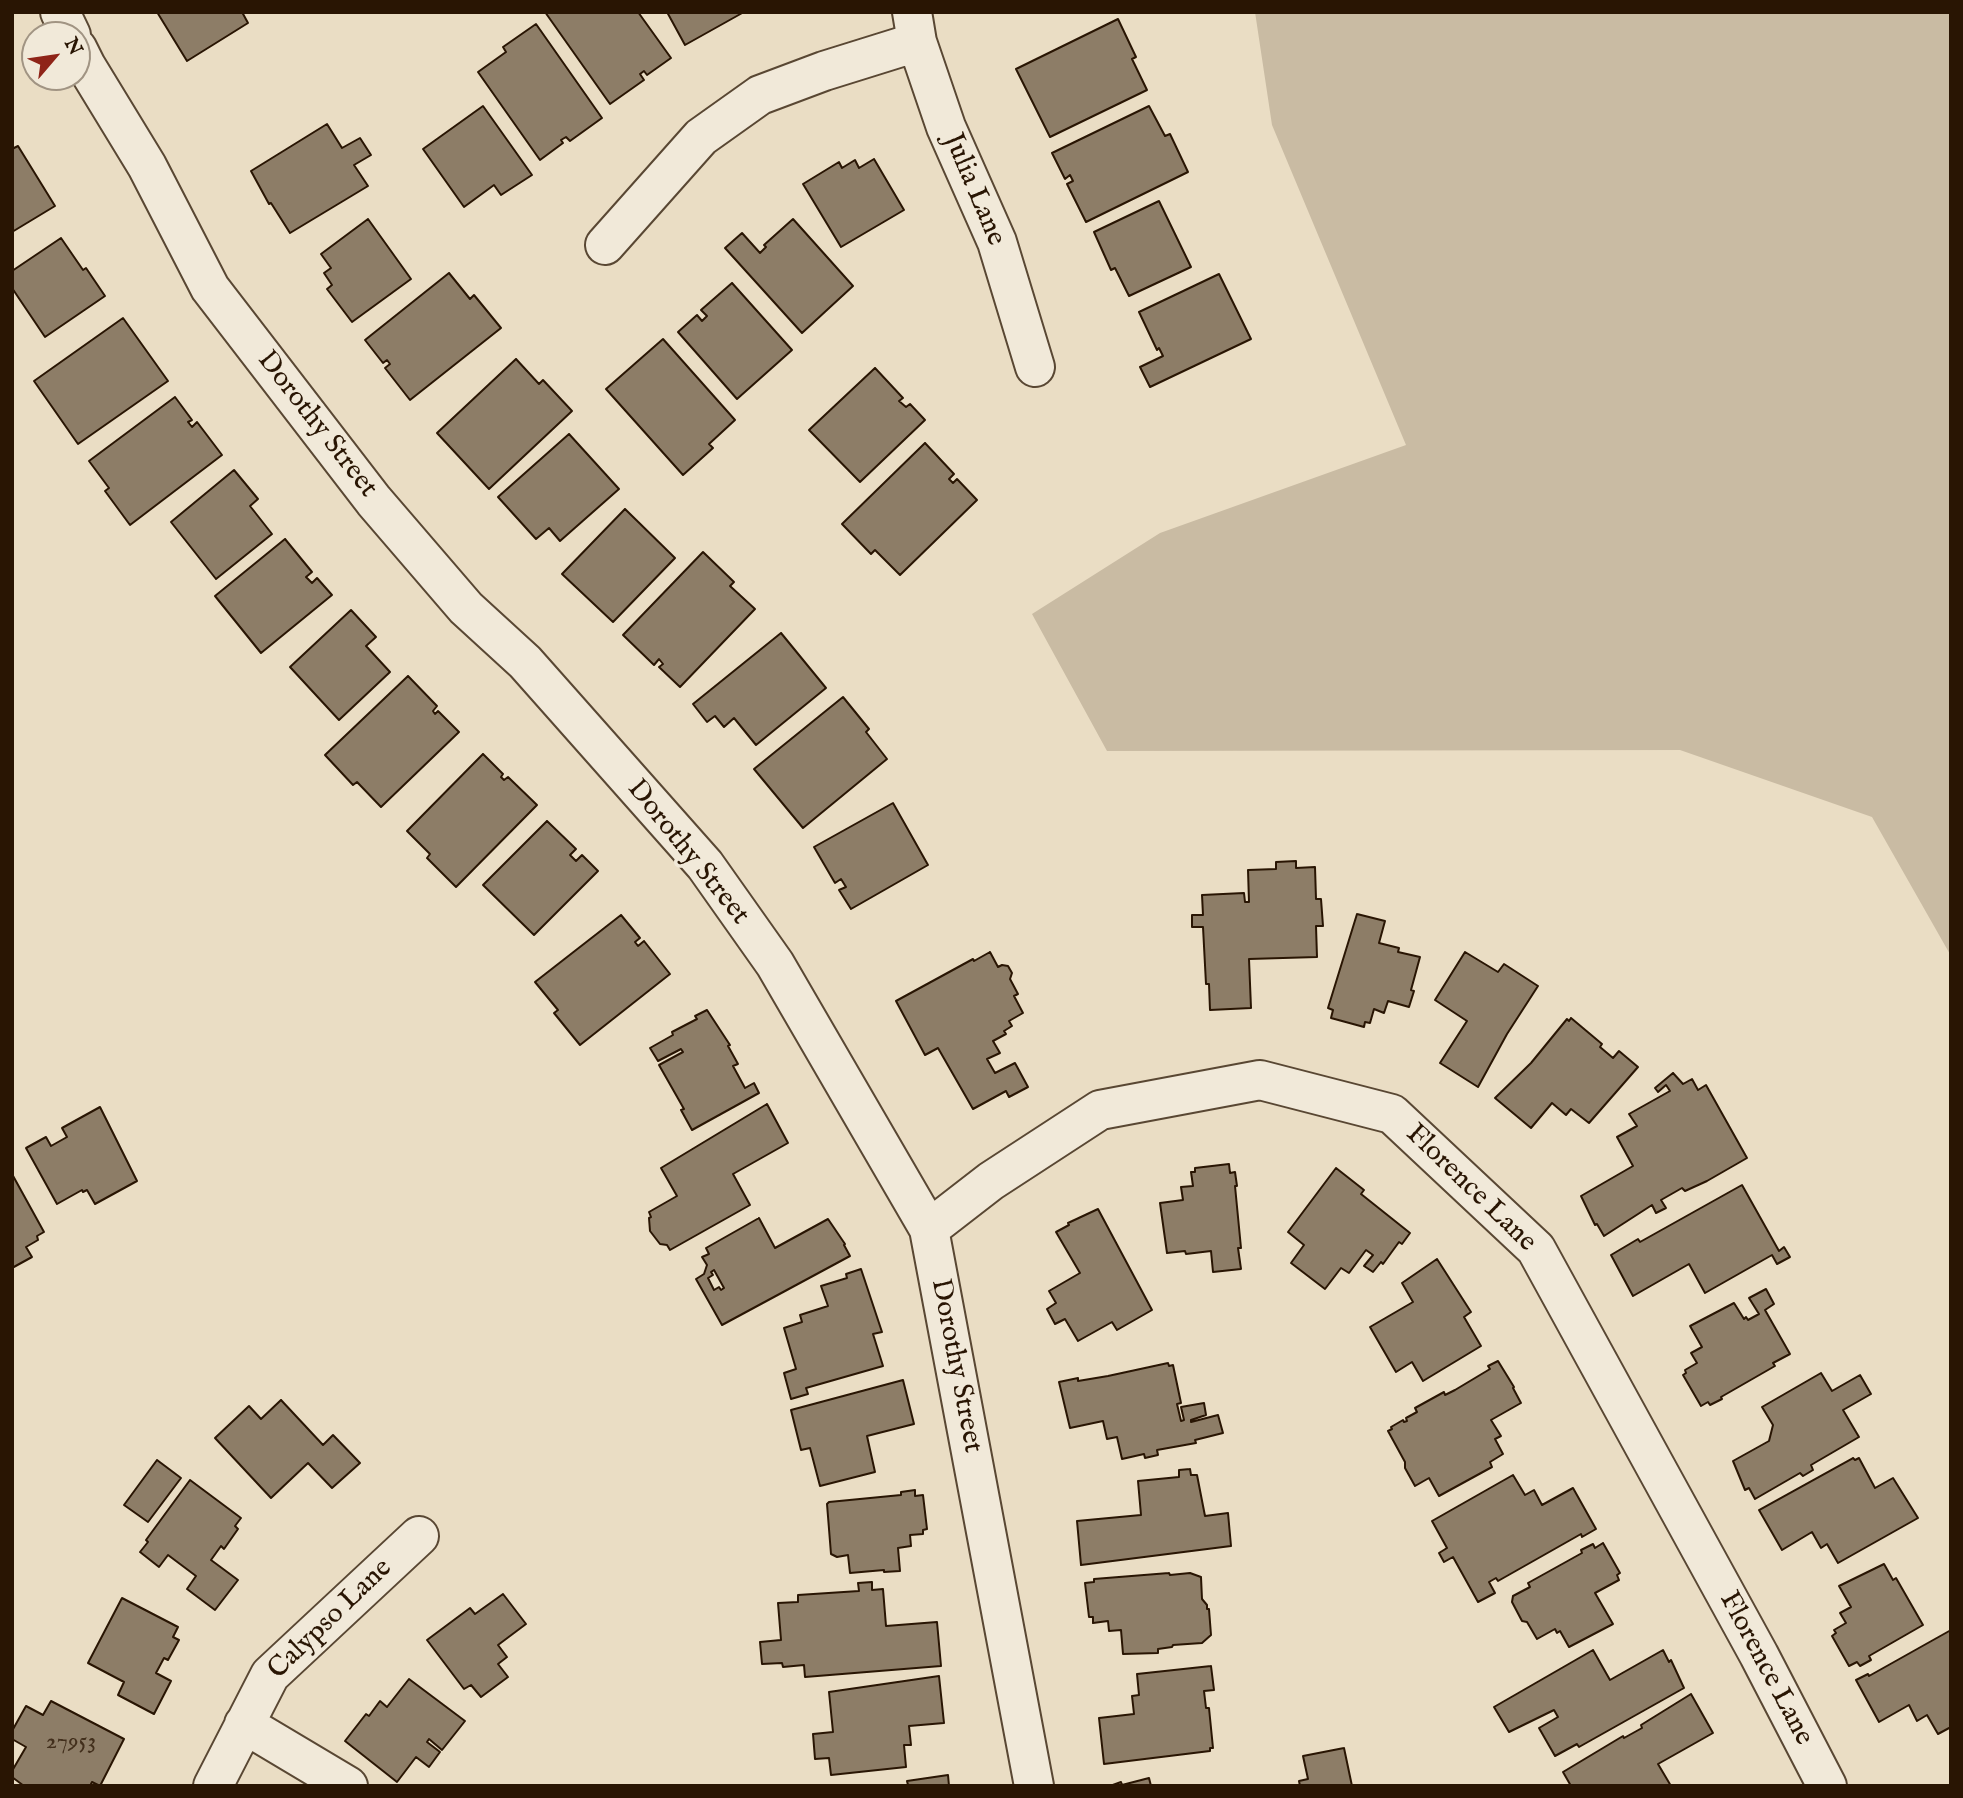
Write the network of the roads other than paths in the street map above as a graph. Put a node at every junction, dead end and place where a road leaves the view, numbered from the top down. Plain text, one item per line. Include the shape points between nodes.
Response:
1 (915, 27) edge
2 (91, 74) edge
3 (605, 245) dead end
4 (1035, 367) dead end
5 (929, 1229) junction
6 (419, 1536) dead end
7 (244, 1724) junction
8 (213, 1786) edge
9 (348, 1786) edge
10 (1034, 1786) edge
11 (1827, 1786) edge

1 - 3 street via 824,71 760,95 701,137
1 - 4 street, Julia Lane via 946,127 997,242
2 - 5 street, Dorothy Street via 147,166 210,288 382,511 466,608 525,662 705,865 775,964
5 - 10 street, Dorothy Street
5 - 11 street, Florence Lane via 991,1181 1100,1110 1260,1080 1392,1114 1536,1248
6 - 7 street, Calypso Lane via 270,1675
7 - 8 street, Calypso Lane
7 - 9 street

